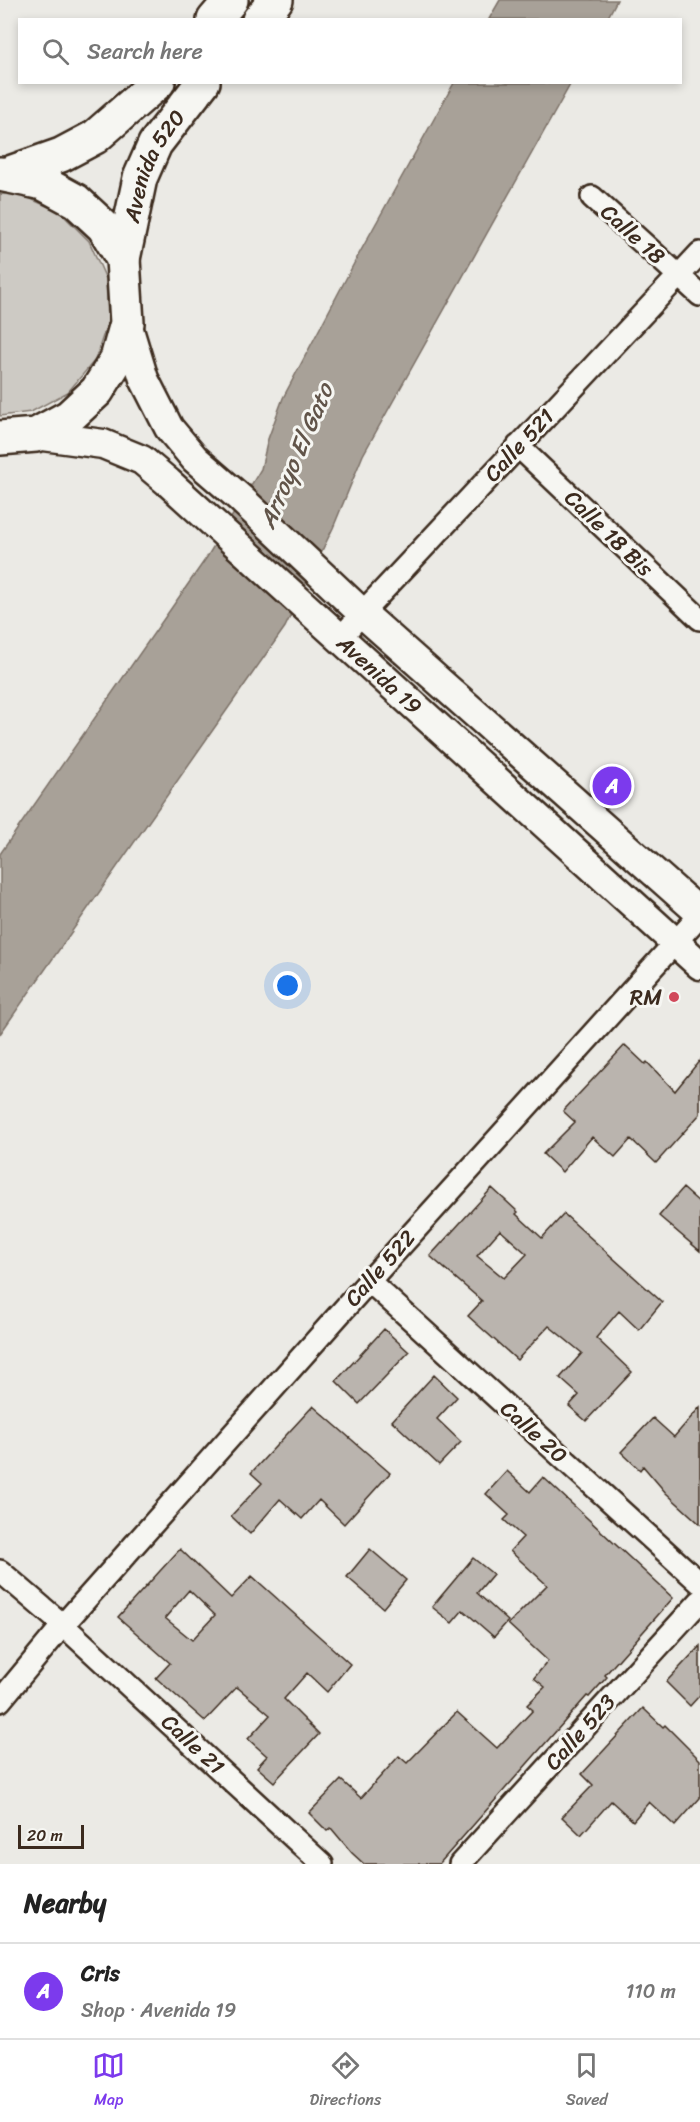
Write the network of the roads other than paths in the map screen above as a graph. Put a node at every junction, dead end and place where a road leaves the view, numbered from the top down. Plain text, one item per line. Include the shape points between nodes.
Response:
1 (231, 0) edge
2 (276, 0) edge
3 (216, 18) edge
4 (261, 18) edge
5 (156, 84) edge
6 (201, 84) edge
7 (3, 174) edge
8 (592, 197) dead end
9 (700, 253) edge
10 (123, 259) junction
11 (679, 276) junction
12 (700, 295) edge
13 (127, 323) junction
14 (36, 435) junction
15 (0, 438) edge
16 (518, 446) junction
17 (362, 613) junction
18 (700, 619) edge
19 (340, 639) junction
20 (700, 914) edge
21 (675, 942) junction
22 (700, 965) edge
23 (369, 1281) junction
24 (0, 1571) edge
25 (700, 1583) edge
26 (700, 1601) edge
27 (63, 1625) junction
28 (0, 1701) edge
29 (322, 1864) edge
30 (459, 1864) edge

1 - 3 main road
2 - 4 main road
5 - 7 main road, Avenida 520 via 95,137 61,155
6 - 10 main road, Avenida 520 via 155,144 140,178
7 - 10 main road via 44,183 76,201 104,227
8 - 11 street, Calle 18
9 - 11 street, Calle 521
10 - 13 main road
11 - 12 street, Calle 18
11 - 16 street, Calle 521
13 - 14 main road via 117,359 97,391 69,417
13 - 17 main road, Avenida 19 via 144,379 169,428 195,459
14 - 15 main road
14 - 19 main road, Avenida 19 via 103,444 142,460
16 - 17 street, Calle 521
16 - 18 street, Calle 18 Bis
17 - 19 street, Calle 521
17 - 20 main road, Avenida 19
19 - 21 main road, Avenida 19
20 - 21 street, Calle 522
21 - 22 main road, Avenida 19
21 - 23 street, Calle 522
23 - 25 street, Calle 20
23 - 27 street, Calle 522
24 - 27 street, Calle 21
26 - 30 street, Calle 523
27 - 28 street, Calle 522
27 - 29 street, Calle 21

